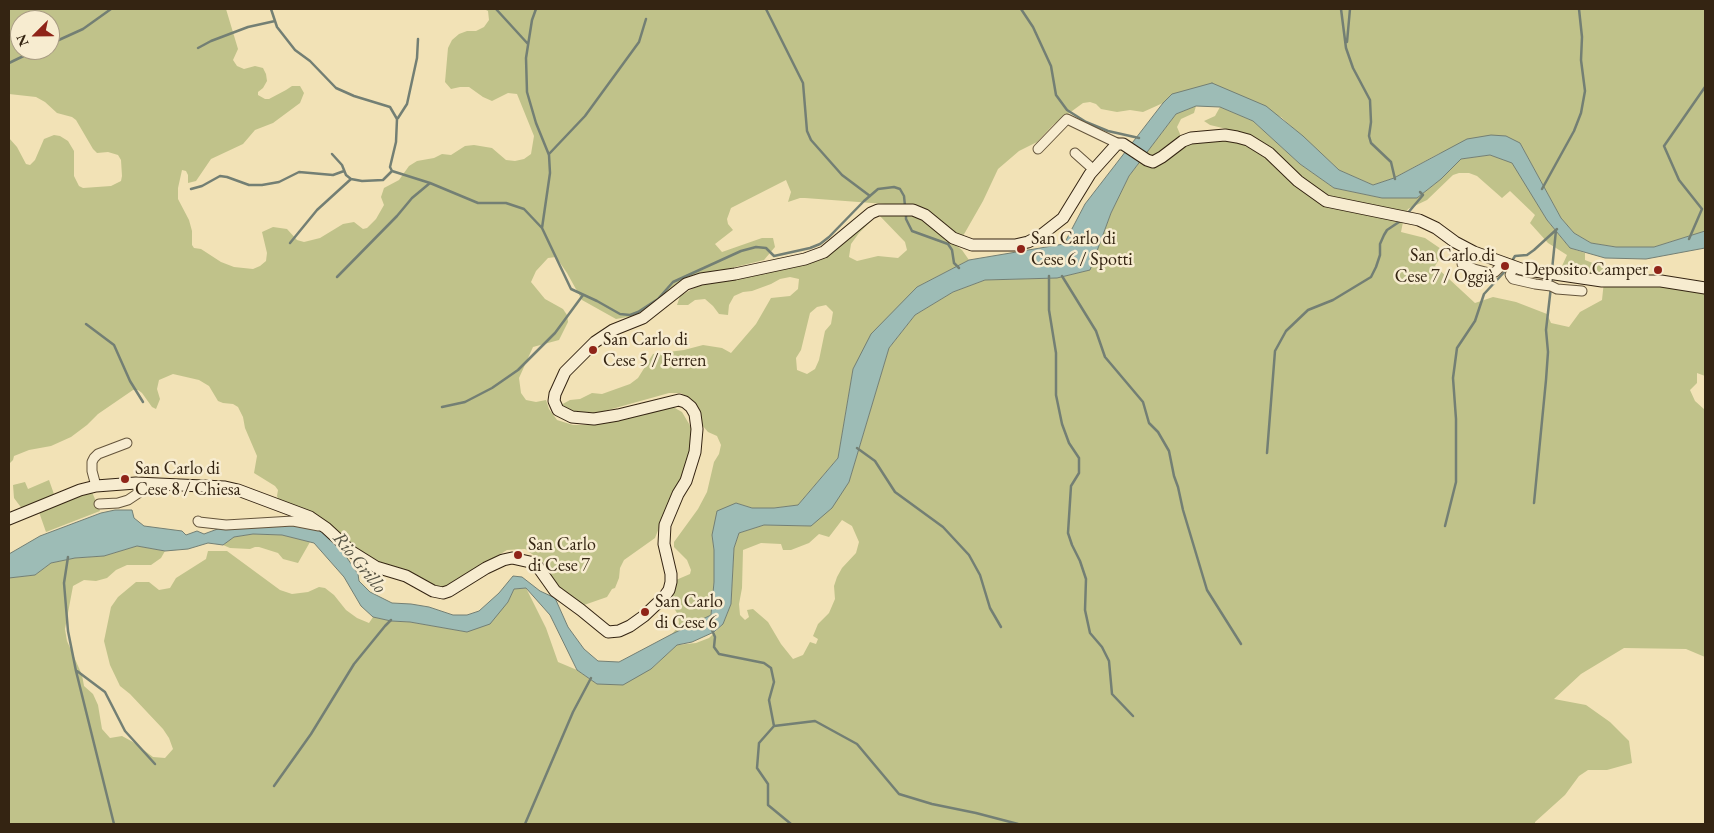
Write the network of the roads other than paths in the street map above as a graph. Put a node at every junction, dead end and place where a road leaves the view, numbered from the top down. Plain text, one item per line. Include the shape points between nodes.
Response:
1 (1121, 144) junction
2 (1038, 149) dead end
3 (1075, 153) dead end
4 (1094, 170) junction
5 (1462, 264) dead end
6 (1509, 265) junction
7 (1705, 288) edge
8 (1582, 291) dead end
9 (128, 443) dead end
10 (152, 484) junction
11 (96, 486) junction
12 (99, 504) dead end
13 (9, 519) edge
14 (198, 521) dead end
15 (326, 528) junction

1 - 2 street via 1067,119
1 - 4 street
1 - 6 street via 1153,162 1191,138 1225,135 1248,140 1269,153 1298,181 1326,201 1419,220 1454,242
3 - 4 street
4 - 15 street via 1063,218 1028,242 1017,240 972,245 953,238 925,215 913,210 878,210 824,252 759,270 686,284 643,318 613,330 595,342 565,372 555,394 558,410 572,417 594,419 679,400 691,407 695,414 697,440 691,468 665,525 664,544 671,582 664,597 625,629 614,632 603,628 555,591 538,567 530,562 512,558 504,560 457,588 438,592 406,576 376,567 352,552
5 - 6 street via 1489,273
6 - 7 street via 1602,281 1661,281
6 - 8 street via 1513,279
9 - 11 street via 94,458 92,471
10 - 11 street
10 - 12 street via 128,500
10 - 15 street via 225,487 310,517
11 - 13 street
14 - 15 street via 226,525 293,521

